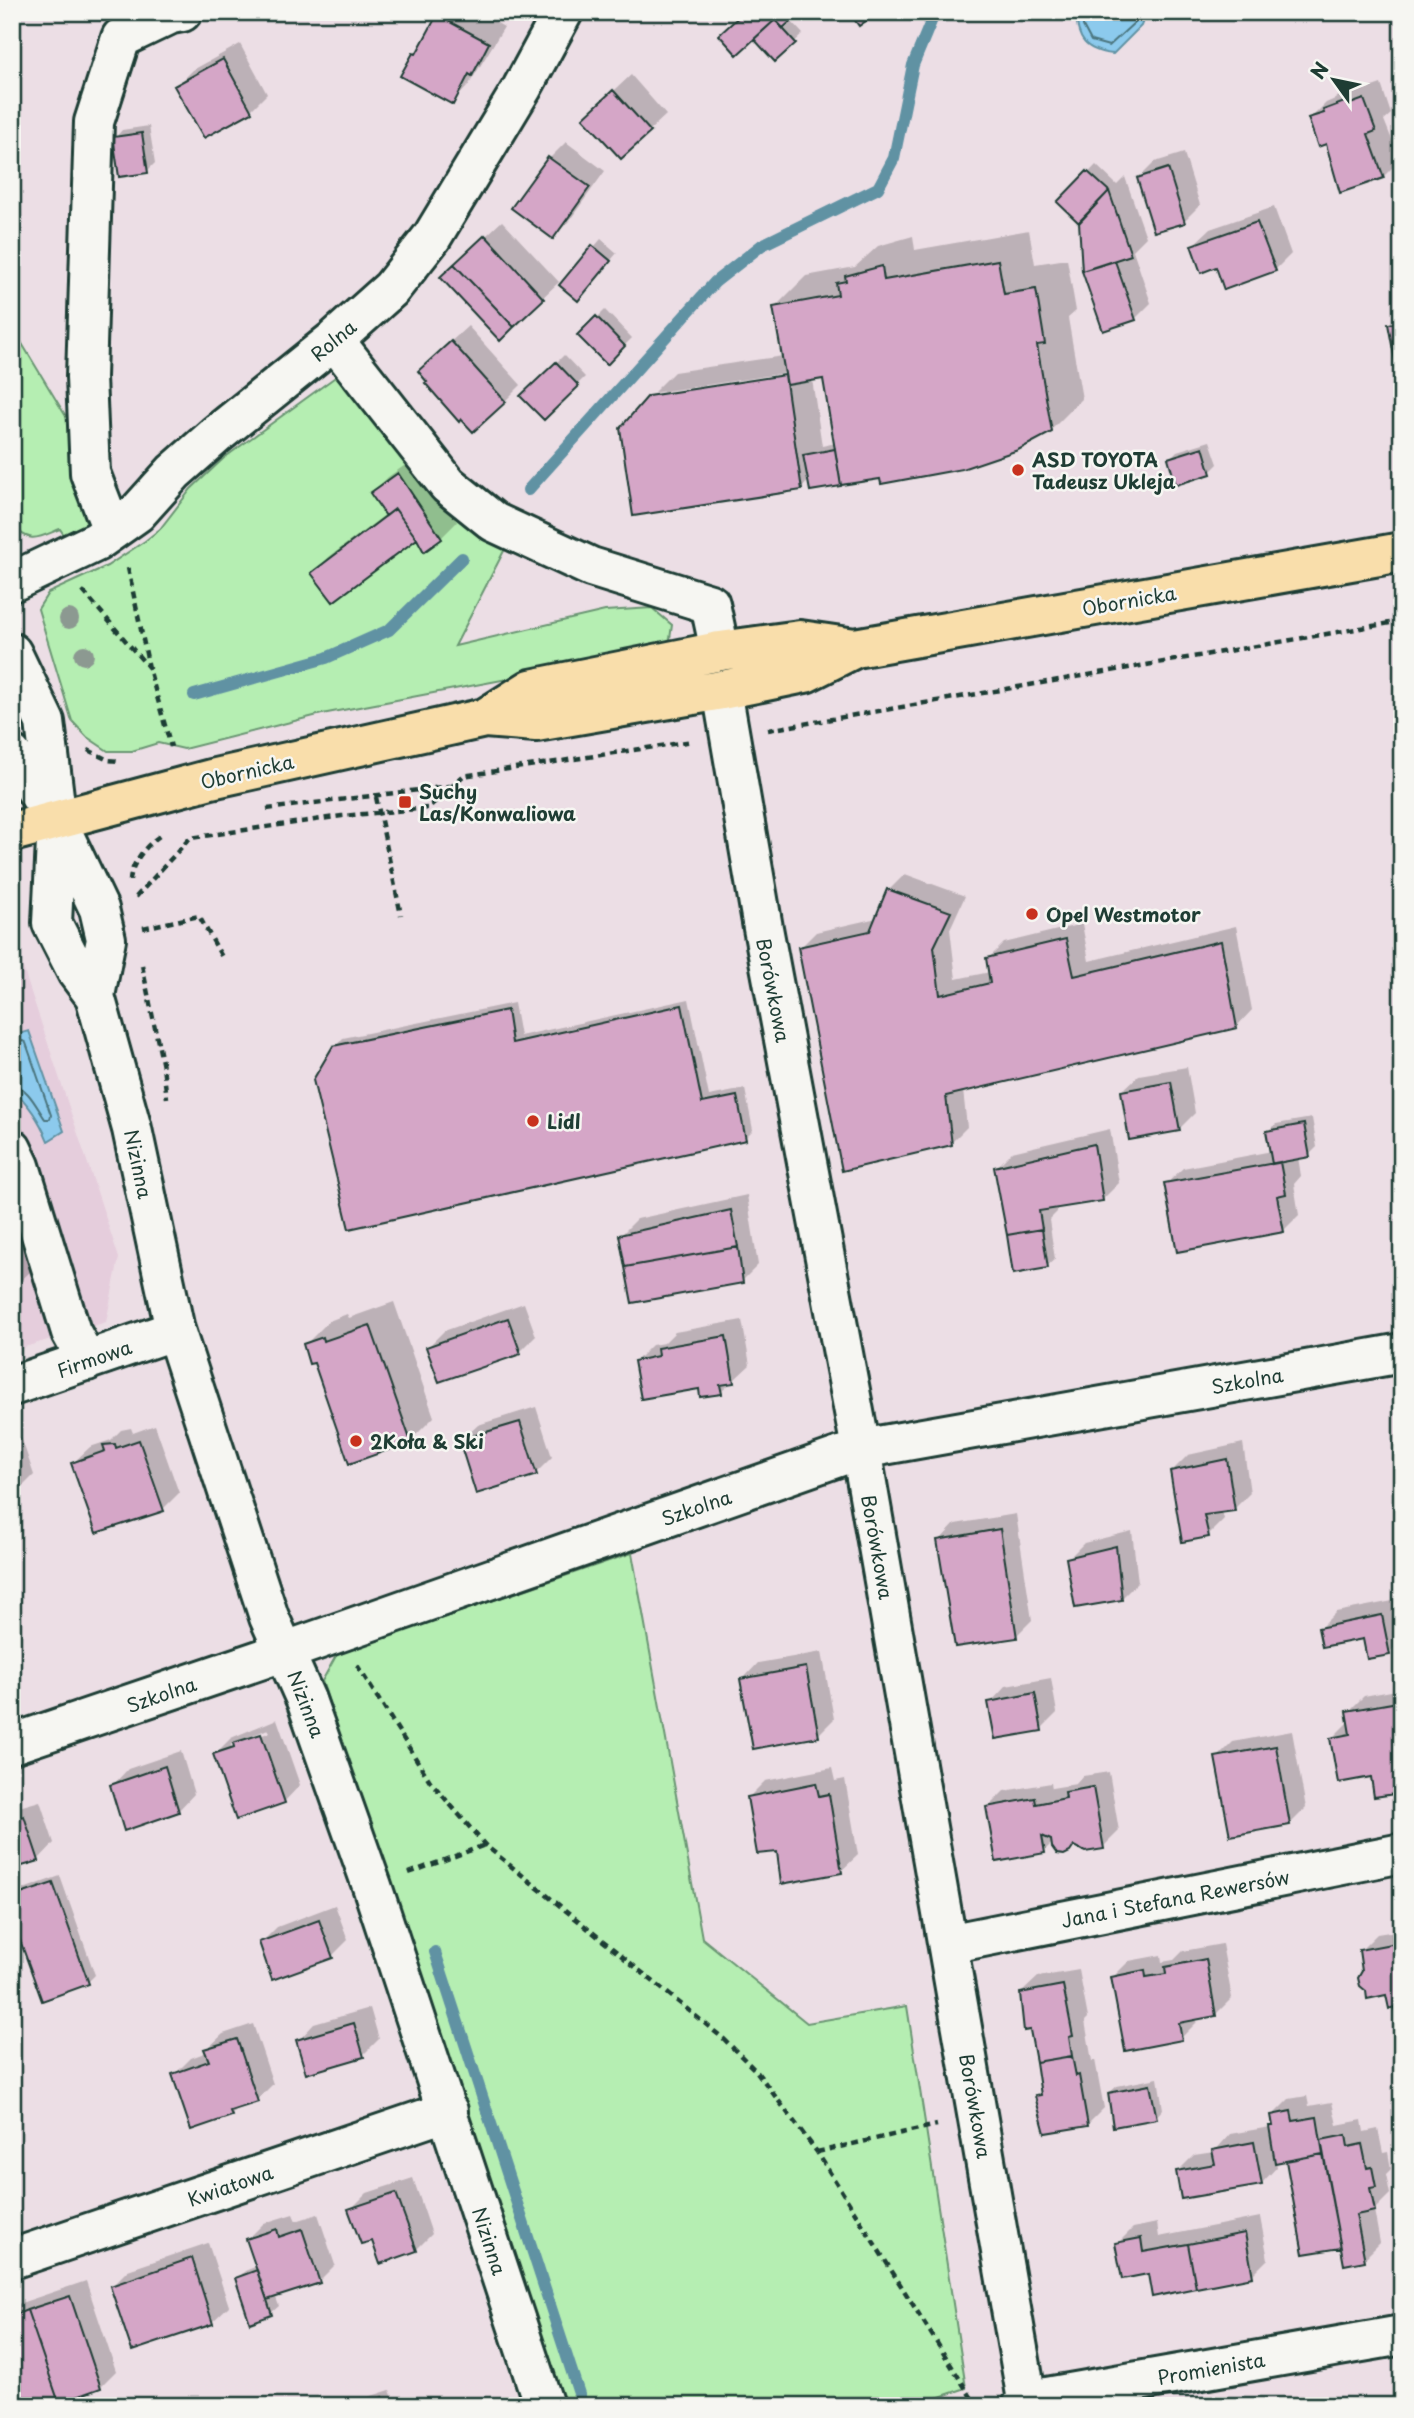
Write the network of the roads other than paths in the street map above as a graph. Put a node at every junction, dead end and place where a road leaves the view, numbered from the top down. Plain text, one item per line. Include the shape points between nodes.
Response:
1 (181, 12) edge
2 (564, 12) edge
3 (334, 340) junction
4 (112, 530) junction
5 (1402, 552) edge
6 (12, 582) edge
7 (855, 648) junction
8 (720, 651) junction
9 (12, 653) edge
10 (722, 690) junction
11 (485, 718) junction
12 (12, 755) edge
13 (57, 821) junction
14 (12, 832) edge
15 (12, 1149) edge
16 (175, 1330) junction
17 (1402, 1353) edge
18 (87, 1361) junction
19 (12, 1386) edge
20 (861, 1449) junction
21 (286, 1651) junction
22 (12, 1744) edge
23 (1402, 1853) edge
24 (948, 1944) junction
25 (448, 2111) junction
26 (12, 2259) edge
27 (1402, 2335) edge
28 (1026, 2405) edge
29 (544, 2406) edge

1 - 4 street via 121,38 94,122 88,432 90,474
2 - 3 street, Rolna via 432,237 391,289
3 - 4 street, Rolna via 216,435 136,513
3 - 8 street via 448,485 494,522 591,567 710,604
4 - 6 street, Rolna via 85,548
5 - 7 main road, Obornicka
7 - 8 main road, Obornicka via 800,640
7 - 10 main road, Obornicka via 805,673
8 - 11 main road, Obornicka via 531,689
9 - 13 street via 46,722
10 - 11 main road, Obornicka via 536,722
10 - 20 street, Borówkowa via 772,898
11 - 13 main road, Obornicka via 211,779
12 - 13 street
13 - 14 main road, Obornicka
13 - 16 street, Nizinna via 99,909 106,939 94,996 132,1129
15 - 18 street via 71,1332
16 - 18 street, Firmowa
16 - 21 street, Nizinna via 269,1617
17 - 20 street, Szkolna
18 - 19 street, Firmowa
20 - 21 street, Szkolna
20 - 24 street, Borówkowa
21 - 22 street, Szkolna
21 - 25 street, Nizinna
23 - 24 street, Jana i Stefana Rewersów
24 - 28 street, Borówkowa
25 - 26 street, Kwiatowa
25 - 29 street, Nizinna
27 - 28 street, Promienista via 1047,2397

